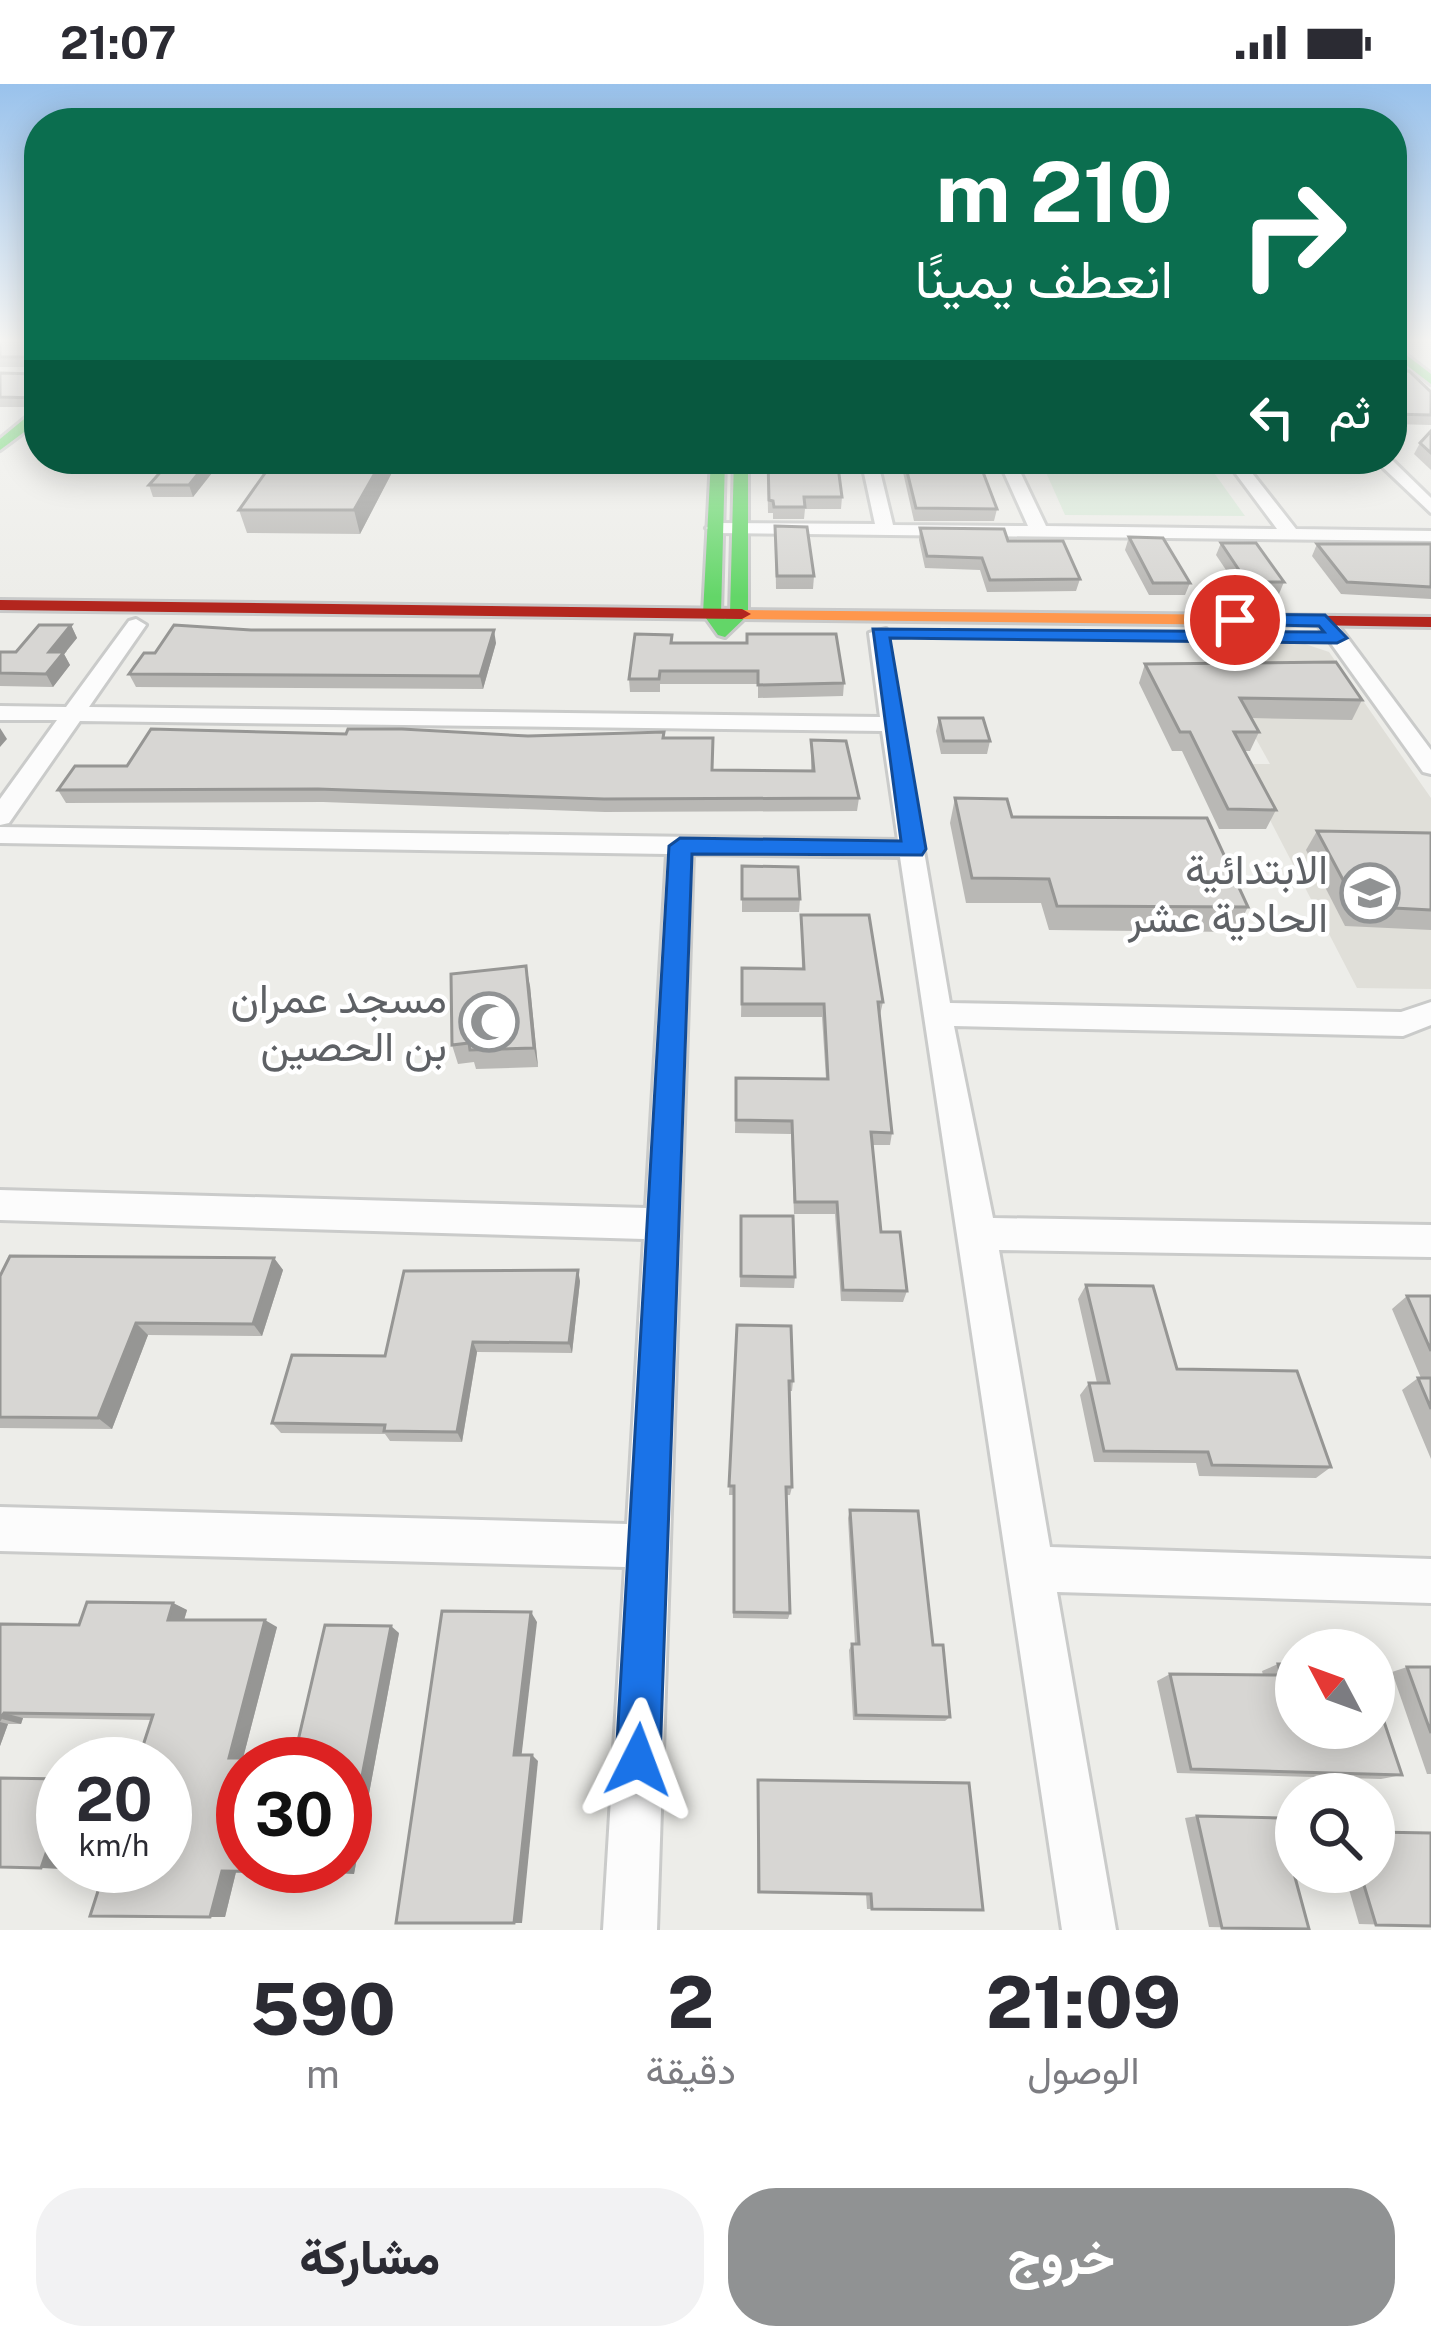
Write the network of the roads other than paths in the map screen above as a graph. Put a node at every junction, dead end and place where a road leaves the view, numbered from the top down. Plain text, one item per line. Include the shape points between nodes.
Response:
1 (720, 474) edge
2 (739, 474) edge
3 (872, 474) edge
4 (1013, 474) edge
5 (1244, 474) edge
6 (1397, 474) edge
7 (1431, 508) edge
8 (728, 528) junction
9 (885, 530) junction
10 (1040, 532) junction
11 (1290, 534) junction
12 (1431, 536) edge
13 (0, 605) edge
14 (725, 620) junction
15 (1431, 622) edge
16 (0, 624) edge
17 (136, 626) junction
18 (1331, 629) junction
19 (879, 633) junction
20 (1431, 638) edge
21 (0, 713) edge
22 (73, 714) junction
23 (894, 724) junction
24 (1431, 767) edge
25 (0, 817) edge
26 (0, 836) edge
27 (680, 846) junction
28 (914, 849) junction
29 (1431, 1013) edge
30 (937, 1014) junction
31 (0, 1205) edge
32 (663, 1224) junction
33 (978, 1234) junction
34 (1431, 1241) edge
35 (0, 1528) edge
36 (648, 1546) junction
37 (1030, 1569) junction
38 (1431, 1581) edge
39 (630, 1930) edge
40 (1088, 1930) edge

1 - 8 street
2 - 8 street
3 - 9 street
4 - 10 street
5 - 11 street
6 - 7 street
8 - 9 street
8 - 14 street
9 - 10 street
10 - 11 street
11 - 12 street
13 - 14 street
14 - 17 street
14 - 18 street
14 - 19 street
15 - 18 street
16 - 17 street
17 - 22 street
18 - 19 street
18 - 20 street
18 - 24 street
19 - 23 street
21 - 22 street
22 - 23 street
22 - 25 street
23 - 28 street
26 - 27 street
27 - 28 street
27 - 32 street
28 - 30 street
29 - 30 street via 1403,1024
30 - 33 street
31 - 32 street
32 - 36 street
33 - 34 street
33 - 37 street
35 - 36 street
36 - 39 street
37 - 38 street
37 - 40 street

